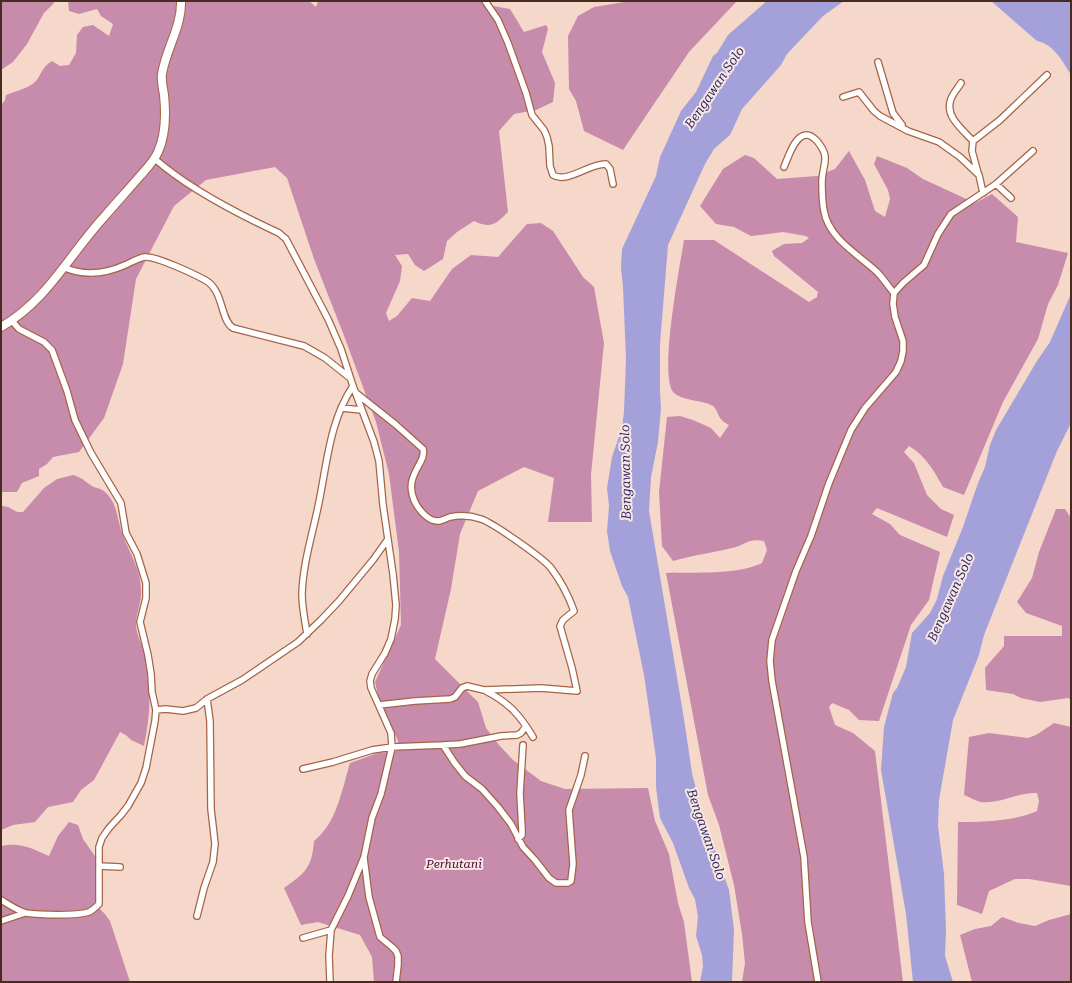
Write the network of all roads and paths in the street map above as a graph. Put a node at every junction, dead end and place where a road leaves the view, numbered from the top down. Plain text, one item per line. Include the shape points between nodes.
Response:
1 (181, 1) edge
2 (485, 1) edge
3 (878, 62) dead end
4 (1047, 75) dead end
5 (961, 83) dead end
6 (843, 97) dead end
7 (908, 131) junction
8 (973, 141) junction
9 (1033, 151) dead end
10 (155, 159) junction
11 (784, 167) dead end
12 (979, 175) junction
13 (613, 184) dead end
14 (996, 184) junction
15 (983, 192) junction
16 (1011, 198) dead end
17 (63, 267) junction
18 (894, 293) junction
19 (12, 321) junction
20 (1, 327) edge
21 (350, 378) junction
22 (353, 386) junction
23 (356, 393) junction
24 (341, 408) junction
25 (362, 410) junction
26 (388, 539) junction
27 (307, 634) junction
28 (484, 690) junction
29 (207, 699) junction
30 (378, 705) junction
31 (156, 710) junction
32 (526, 726) junction
33 (533, 737) dead end
34 (443, 745) junction
35 (523, 745) dead end
36 (392, 747) junction
37 (585, 756) dead end
38 (303, 769) dead end
39 (518, 839) junction
40 (364, 857) junction
41 (99, 866) junction
42 (120, 867) dead end
43 (1, 900) edge
44 (25, 913) junction
45 (197, 916) dead end
46 (1, 920) edge
47 (331, 930) junction
48 (302, 938) dead end
49 (330, 982) edge
50 (396, 982) edge
51 (818, 982) edge

1 - 10 street via 179,17 162,74 165,118 161,145
2 - 13 street via 506,38 532,115 547,137 553,175 559,178 566,177 606,164 610,168
3 - 7 street via 895,116
4 - 8 street via 1000,120
5 - 8 street via 951,98 949,109 956,123
6 - 7 street via 859,92 877,114
7 - 12 street via 943,144
8 - 12 street via 972,151
9 - 14 street
10 - 17 street
10 - 21 street via 204,194 286,239 328,319
11 - 18 street via 798,138 808,135 819,143 825,156 822,183 827,222 844,244 877,272
12 - 15 street
14 - 15 street
14 - 16 street
15 - 18 street via 951,214 938,234 924,265
17 - 19 street via 46,291
17 - 21 street via 90,274 116,268 141,258 157,259 210,283 218,295 228,323 233,328 304,346 325,358
18 - 51 street via 893,309 903,341 901,362 896,372 865,408 849,434 770,647 772,681 804,857 808,922
19 - 20 street
19 - 31 street via 19,329 44,342 52,350 73,416 91,453 121,503 126,533 137,554 146,582 146,598 140,622
21 - 22 street
22 - 23 street
22 - 24 street
23 - 25 street
23 - 28 street via 423,449 423,456 411,484 412,495 429,519 436,521 450,517 471,517 493,524 548,565 574,610 560,626 577,691 541,688
24 - 25 street
24 - 27 street via 324,468 306,555 302,596
25 - 26 street via 379,461
26 - 27 street via 338,602
26 - 30 street via 395,612 391,639 370,681
27 - 29 street via 242,680
28 - 30 street via 467,686 450,699
28 - 32 street via 507,704
29 - 31 street via 196,708 188,710
29 - 45 street via 216,844
30 - 36 street via 391,733
31 - 41 street via 141,783 122,815 102,838 99,847
32 - 33 street
32 - 34 street via 517,735
34 - 36 street
34 - 39 street via 466,776 498,807 511,824
35 - 39 street via 520,793 522,835
36 - 38 street via 366,751
36 - 40 street
37 - 39 street via 569,810 573,864 571,881 552,881
40 - 47 street
40 - 50 street via 369,897 380,937 398,956
41 - 42 street
41 - 44 street via 99,904 95,908 88,912 72,914
43 - 44 street
44 - 46 street
47 - 48 street
47 - 49 street

